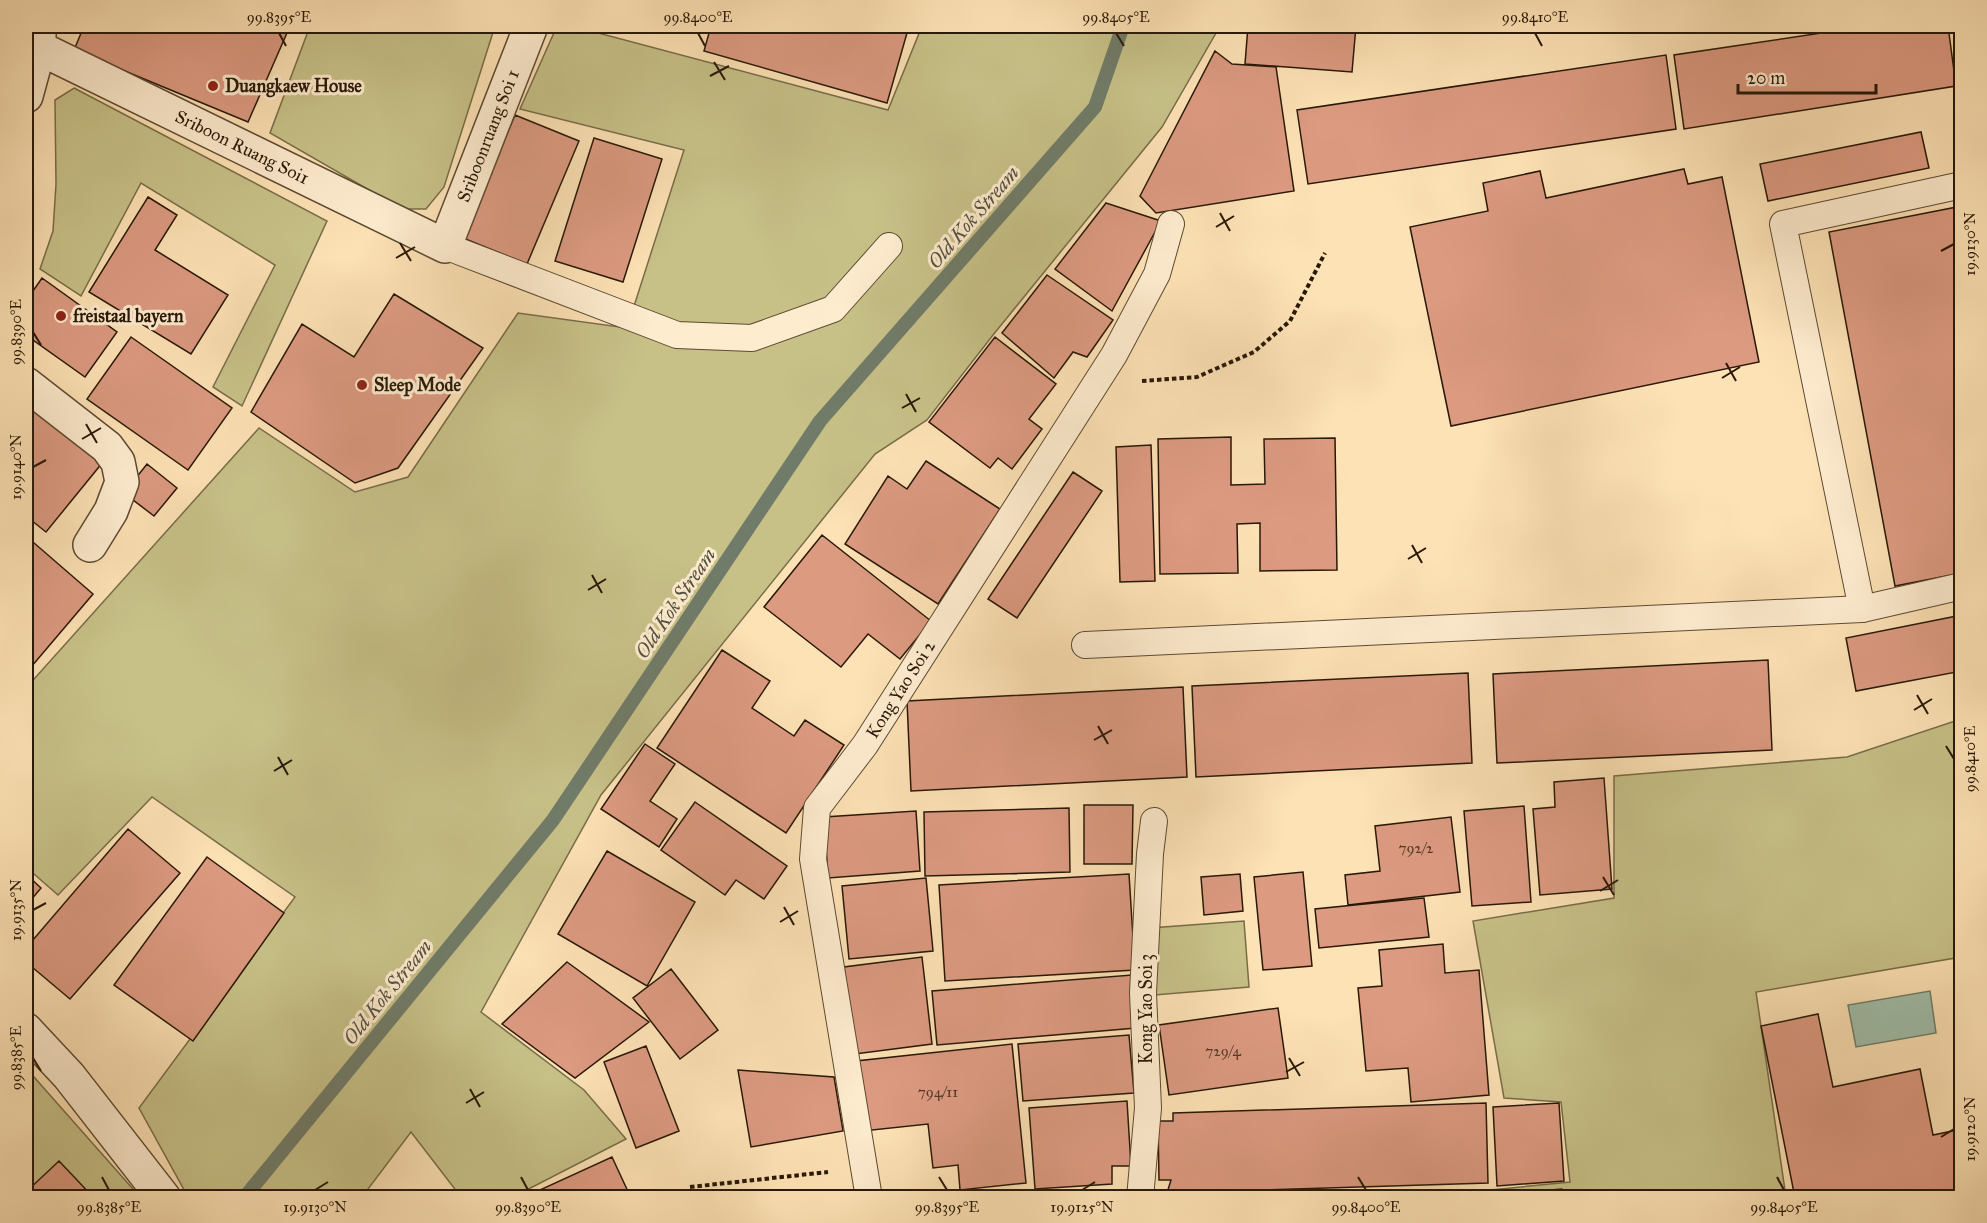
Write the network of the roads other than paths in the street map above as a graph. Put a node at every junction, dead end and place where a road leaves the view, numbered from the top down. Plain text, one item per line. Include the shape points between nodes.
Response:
1 (531, 26) edge
2 (39, 37) edge
3 (26, 96) edge
4 (1962, 185) edge
5 (1171, 224) dead end
6 (445, 246) junction
7 (890, 246) dead end
8 (26, 384) edge
9 (90, 545) dead end
10 (1962, 586) edge
11 (1862, 609) junction
12 (1085, 645) dead end
13 (1154, 821) dead end
14 (26, 1030) edge
15 (164, 1197) edge
16 (869, 1197) edge
17 (1140, 1197) edge

1 - 6 street, Sriboonruang Soi 1
2 - 3 street
2 - 6 street, Sriboon Ruang Soi1
4 - 11 lane via 1783,224
5 - 16 lane, Kong Yao Soi 2 via 1157,274 1103,372 865,745 818,808 813,859
6 - 7 lane via 677,335 752,338 833,309
8 - 9 street via 107,447 118,462 122,482 111,511
10 - 11 lane
11 - 12 lane
13 - 17 lane, Kong Yao Soi 3 via 1143,993 1148,1108
14 - 15 street via 69,1076

